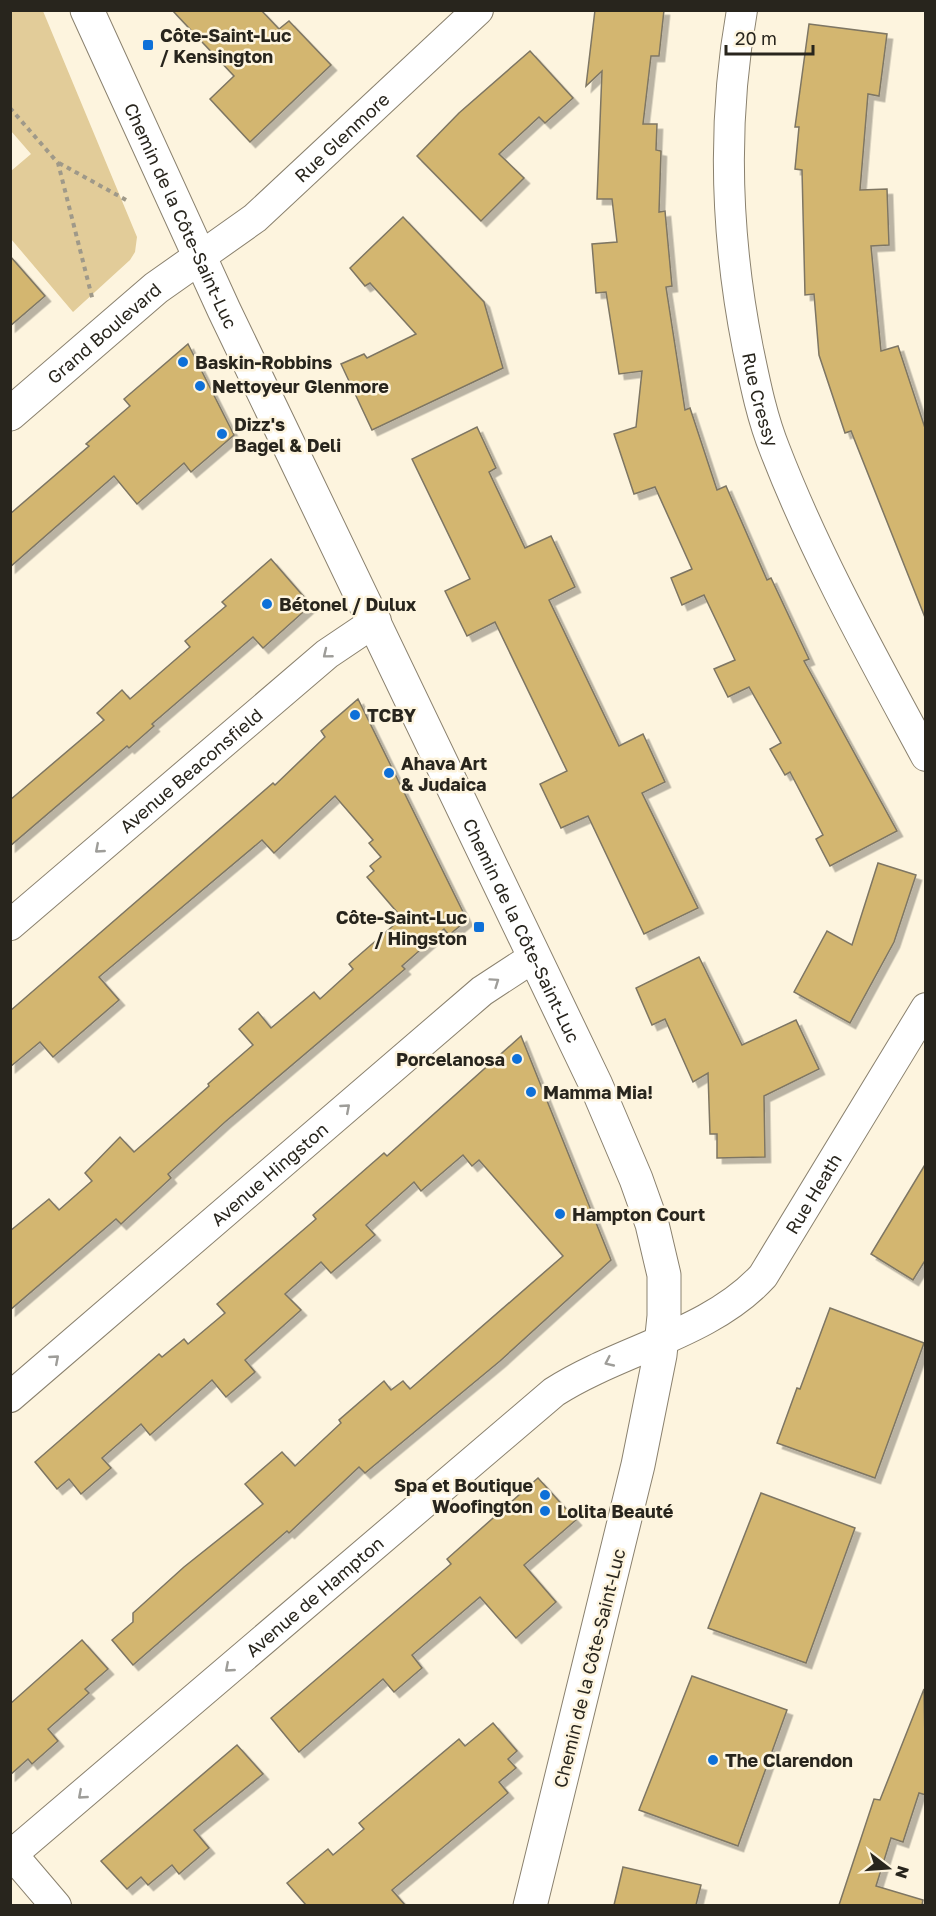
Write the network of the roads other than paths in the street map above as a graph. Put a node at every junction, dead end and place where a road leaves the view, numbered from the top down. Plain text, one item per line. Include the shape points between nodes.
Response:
1 (87, 10) edge
2 (478, 10) edge
3 (742, 10) edge
4 (200, 257) junction
5 (10, 414) edge
6 (375, 621) junction
7 (926, 756) edge
8 (10, 925) edge
9 (534, 957) junction
10 (926, 1008) edge
11 (662, 1339) junction
12 (10, 1397) edge
13 (11, 1854) edge
14 (56, 1905) edge
15 (530, 1905) edge

1 - 4 main road, Chemin de la Côte-Saint-Luc
2 - 4 street, Rue Glenmore via 255,218
3 - 7 street, Rue Cressy via 732,64 729,195 738,294 760,403 774,449 843,603
4 - 5 main road, Grand Boulevard via 156,288
4 - 6 main road, Chemin de la Côte-Saint-Luc
6 -> 8 street, Avenue Beaconsfield via 327,654
6 - 9 main road, Chemin de la Côte-Saint-Luc
9 - 11 main road, Chemin de la Côte-Saint-Luc via 596,1085 645,1202 664,1275
12 -> 9 street, Avenue Hingston via 482,991
10 - 11 street, Rue Heath via 763,1276 735,1301
11 -> 13 street, Avenue de Hampton via 578,1377 531,1409
11 - 15 main road, Chemin de la Côte-Saint-Luc via 638,1466
13 - 14 street

